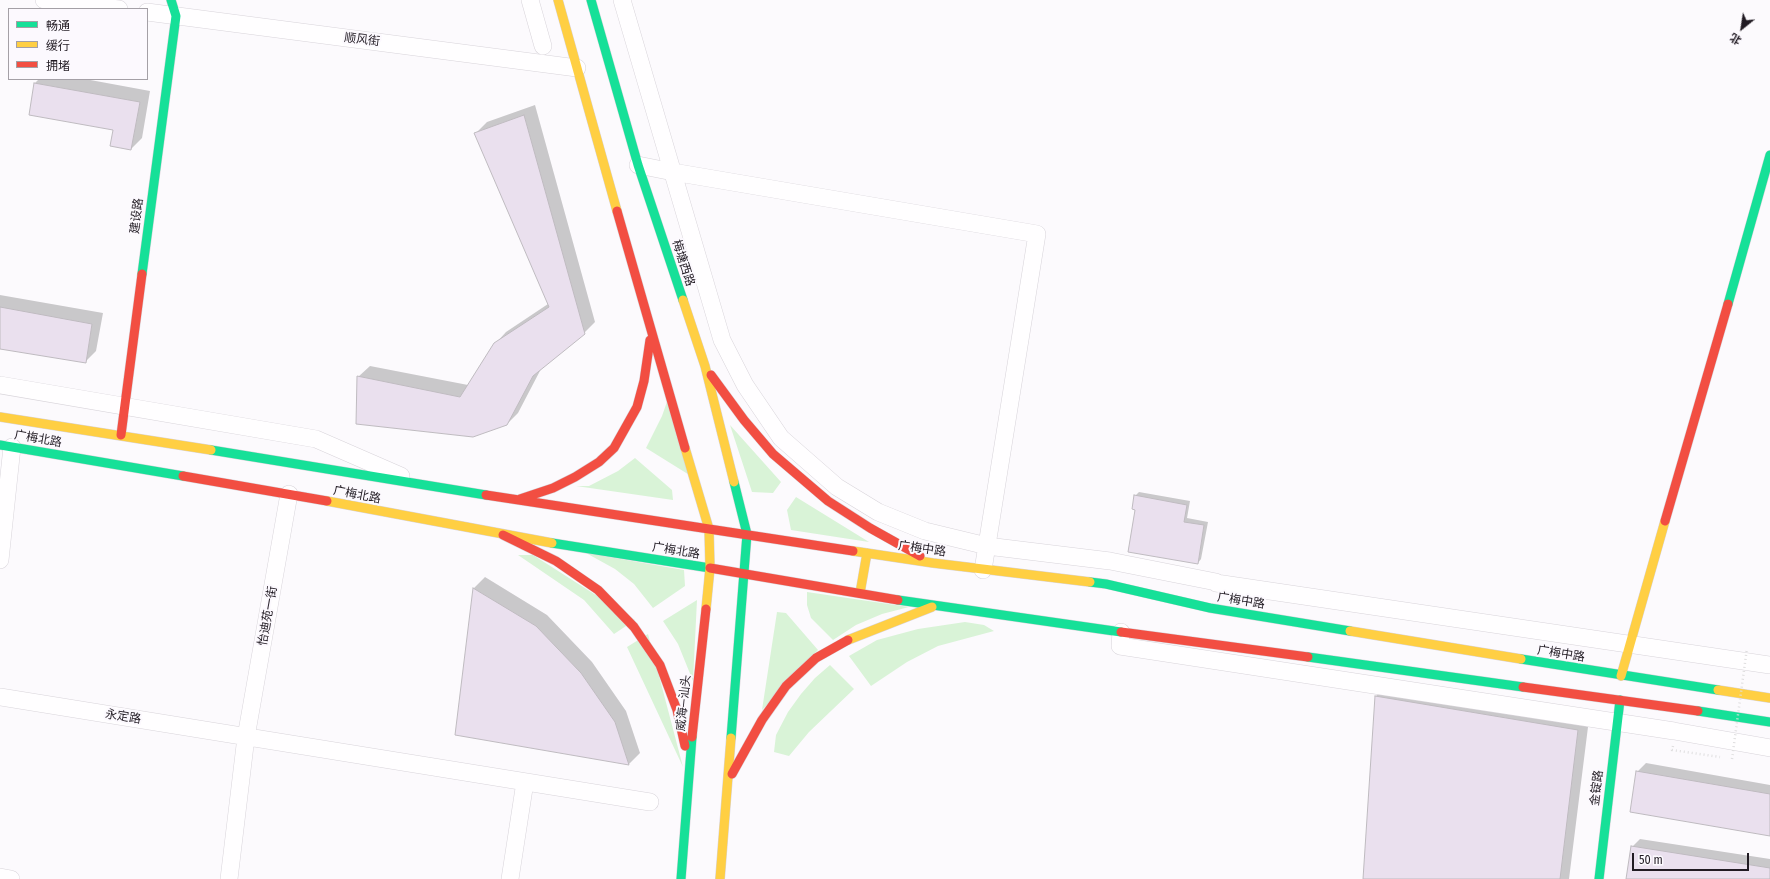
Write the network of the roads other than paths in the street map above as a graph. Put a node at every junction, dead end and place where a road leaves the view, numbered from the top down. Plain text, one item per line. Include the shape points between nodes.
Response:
1 (44, 0) edge
2 (530, 0) edge
3 (558, 0) edge
4 (591, 0) edge
5 (622, 0) edge
6 (111, 8) edge
7 (173, 8) edge
8 (148, 12) edge
9 (543, 46) dead end
10 (577, 68) junction
11 (1770, 154) edge
12 (638, 165) junction
13 (673, 172) junction
14 (652, 333) junction
15 (705, 366) junction
16 (0, 385) edge
17 (125, 406) junction
18 (0, 416) edge
19 (121, 435) junction
20 (6, 446) edge
21 (424, 485) junction
22 (289, 494) junction
23 (520, 499) junction
24 (709, 529) junction
25 (747, 534) junction
26 (502, 535) junction
27 (987, 546) junction
28 (867, 553) junction
29 (0, 560) edge
30 (933, 563) junction
31 (710, 568) junction
32 (983, 570) junction
33 (744, 574) junction
34 (860, 594) junction
35 (934, 606) junction
36 (1121, 632) junction
37 (1640, 647) junction
38 (1770, 665) edge
39 (1621, 676) junction
40 (0, 697) edge
41 (1770, 698) edge
42 (1620, 700) junction
43 (1770, 722) edge
44 (1617, 723) junction
45 (246, 737) junction
46 (1770, 748) edge
47 (689, 763) junction
48 (729, 779) junction
49 (525, 782) junction
50 (650, 802) dead end
51 (0, 877) edge
52 (11, 879) edge
53 (229, 879) edge
54 (510, 879) edge
55 (681, 879) edge
56 (720, 879) edge
57 (1599, 879) edge

1 - 6 street
2 - 9 street
3 - 10 main road
4 - 12 main road, 梅塘西路
5 - 13 street
7 - 8 street, 顺风街
7 - 10 street, 顺风街
7 - 17 main road, 建设路
10 - 14 main road
11 - 37 main road
12 - 13 street
12 - 15 main road, 梅塘西路
13 - 27 street via 722,340 745,384 781,438 836,486 878,512 925,531
13 - 27 street via 1037,234
14 - 23 main road via 637,407 614,448 599,462 554,488
14 - 24 main road
15 - 25 main road, 梅塘西路
15 - 30 main road via 744,420 773,454 822,496 870,528
16 - 17 street
17 - 19 main road, 建设路
17 - 21 street via 316,439
18 - 19 main road, 广梅北路
19 - 21 main road, 广梅北路
20 - 22 main road, 广梅北路
20 - 29 street
21 - 23 main road, 广梅北路
22 - 26 main road, 广梅北路
22 - 45 street, 怡迪苑一街
23 - 24 main road, 广梅北路
24 - 25 main road, 广梅中路
24 - 31 main road, 威海—汕头
25 - 28 main road, 广梅中路
25 - 33 main road
26 - 31 main road, 广梅北路
26 - 47 main road via 556,561 598,590 634,627 660,665 677,710
27 - 32 street
27 - 37 street via 1110,561 1216,584
28 - 30 main road, 广梅中路
28 - 34 main road
30 - 32 main road, 广梅中路
31 - 33 main road
31 - 47 main road, 威海—汕头
32 - 39 main road, 广梅中路 via 1106,584 1210,608
33 - 34 main road
33 - 48 main road
34 - 35 main road
35 - 36 main road
35 - 48 main road via 849,639 816,658 782,691 762,720
36 - 42 main road
36 - 44 street via 1120,646
37 - 38 street
37 - 39 main road
39 - 41 main road, 广梅中路 via 1636,674
40 - 45 street, 永定路
42 - 43 main road
42 - 44 main road, 金锭路
44 - 46 street
44 - 57 main road, 金锭路
45 - 49 street, 永定路
45 - 53 street, 怡迪苑一街
47 - 55 main road, 威海—汕头
48 - 56 main road
49 - 50 street, 永定路
49 - 54 street
51 - 52 street

